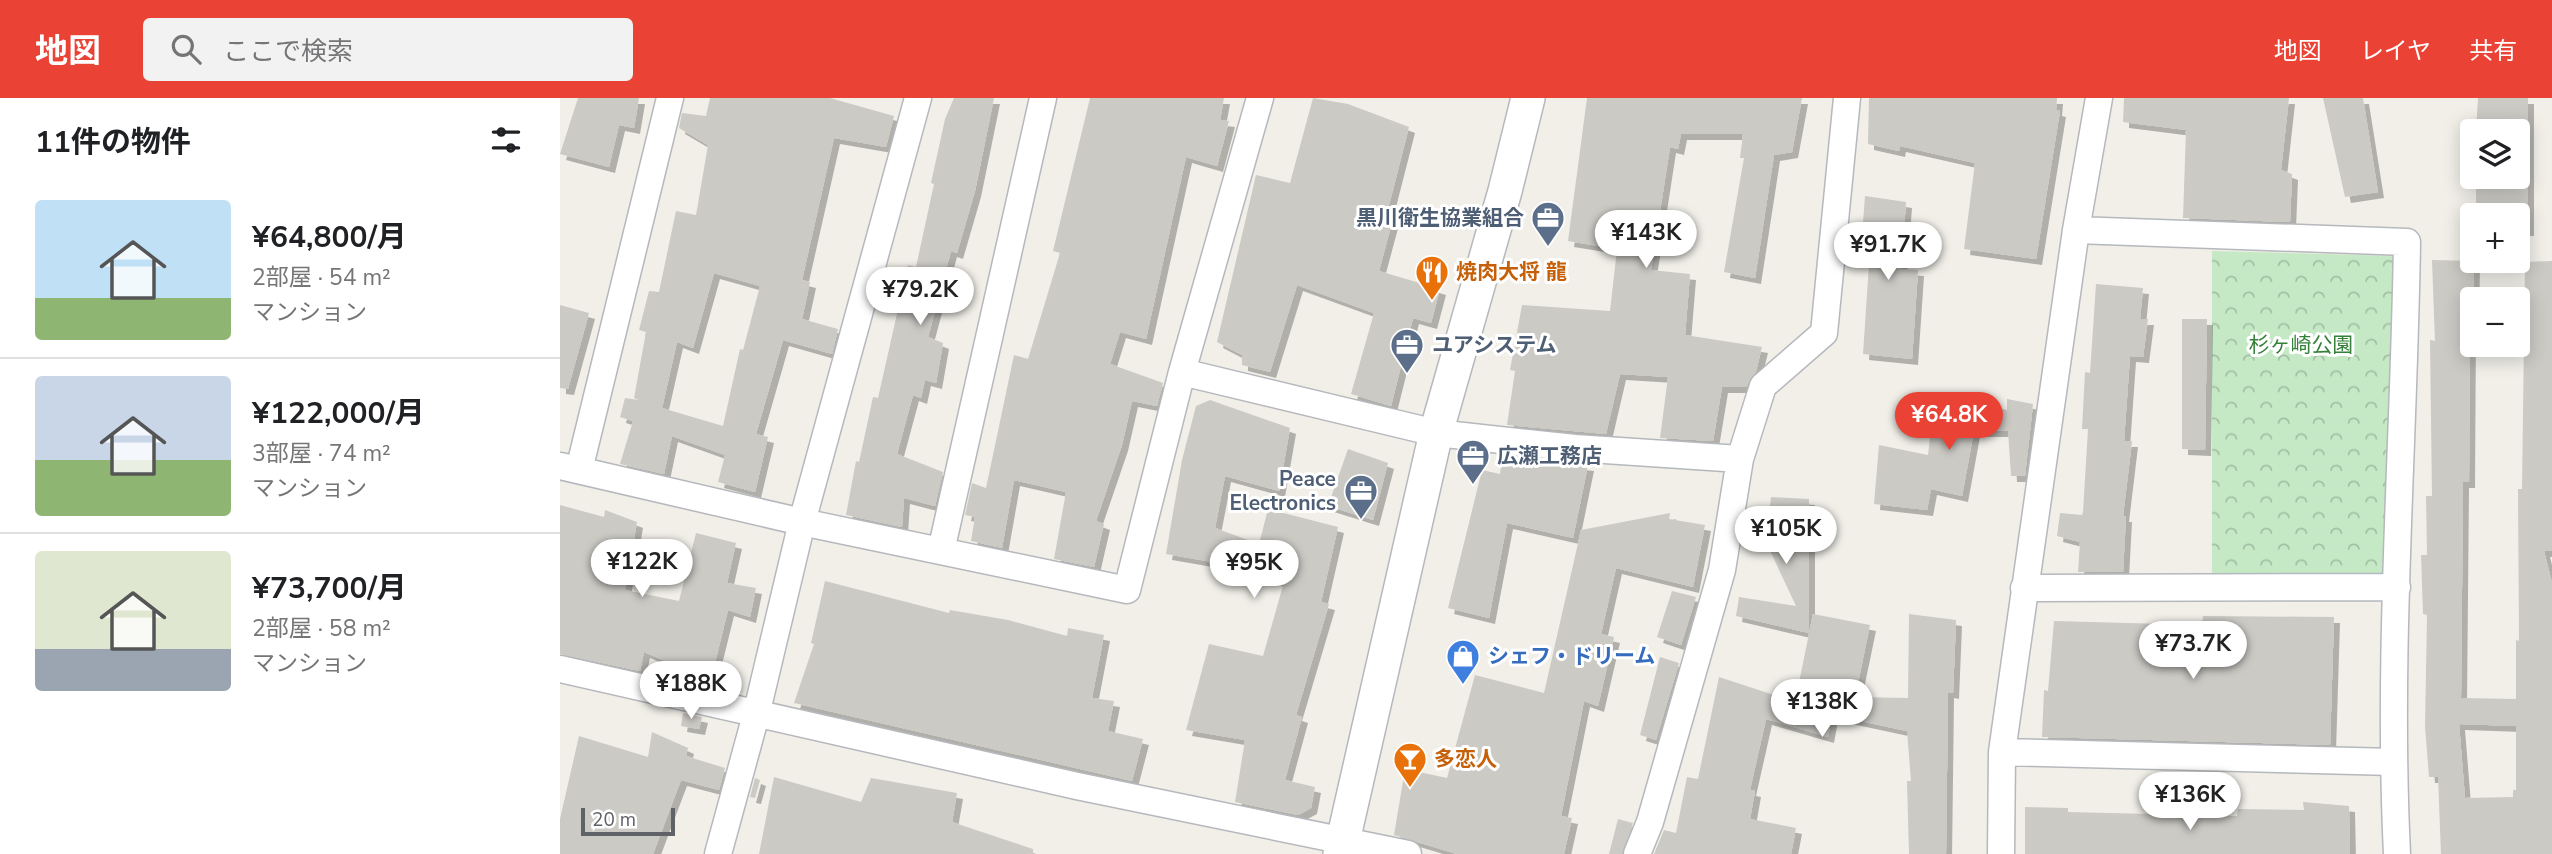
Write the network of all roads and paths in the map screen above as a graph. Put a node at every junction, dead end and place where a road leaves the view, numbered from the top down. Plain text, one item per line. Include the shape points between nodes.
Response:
1 (670, 98) edge
2 (918, 98) edge
3 (1043, 98) edge
4 (1260, 98) edge
5 (1528, 98) edge
6 (1847, 98) edge
7 (2099, 98) edge
8 (2076, 230) junction
9 (1182, 372) junction
10 (1436, 433) junction
11 (1740, 459) junction
12 (569, 468) edge
13 (803, 522) junction
14 (942, 551) junction
15 (2397, 587) junction
16 (2024, 588) junction
17 (560, 668) edge
18 (756, 716) junction
19 (2002, 752) junction
20 (2393, 762) junction
21 (1342, 847) edge
22 (718, 854) edge
23 (1408, 854) edge
24 (1637, 854) edge
25 (2001, 854) edge
26 (2397, 854) edge

1 - 12 street
2 - 13 street
3 - 14 street
4 - 9 street
5 - 10 street
6 - 11 street via 1824,333 1763,386
7 - 8 street
8 - 15 street via 2407,242
8 - 16 street
9 - 10 street
9 - 14 street via 1127,590
10 - 11 street
10 - 21 street
11 - 24 street via 1722,570
12 - 13 street
13 - 14 street
13 - 18 street
15 - 16 street
15 - 20 street
16 - 19 street
17 - 18 street
18 - 21 street
18 - 22 street
19 - 20 street
19 - 25 street
20 - 26 street
21 - 23 street

